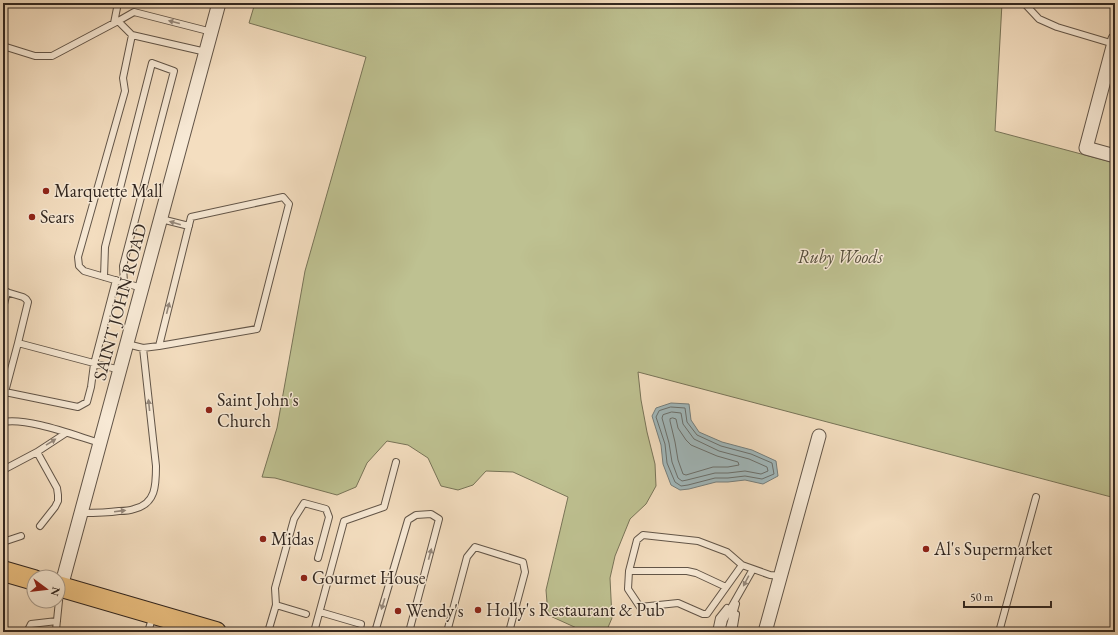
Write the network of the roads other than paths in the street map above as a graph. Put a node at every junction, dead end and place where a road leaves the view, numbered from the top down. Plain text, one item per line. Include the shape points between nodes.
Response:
1 (118, 3) edge
2 (220, 3) edge
3 (1024, 3) edge
4 (116, 22) junction
5 (212, 32) junction
6 (132, 35) junction
7 (1114, 42) edge
8 (3, 46) edge
9 (206, 52) junction
10 (1115, 156) edge
11 (161, 219) junction
12 (189, 226) junction
13 (104, 277) junction
14 (116, 280) junction
15 (124, 283) junction
16 (142, 288) junction
17 (5, 292) edge
18 (3, 308) edge
19 (18, 343) junction
20 (127, 344) junction
21 (159, 346) junction
22 (143, 348) junction
23 (94, 364) junction
24 (120, 370) junction
25 (3, 422) edge
26 (66, 433) junction
27 (819, 436) dead end
28 (100, 443) junction
29 (36, 452) junction
30 (396, 462) dead end
31 (3, 470) edge
32 (1036, 497) dead end
33 (81, 513) junction
34 (40, 526) dead end
35 (21, 536) dead end
36 (3, 540) edge
37 (318, 558) dead end
38 (742, 565) junction
39 (753, 568) junction
40 (64, 569) edge
41 (628, 571) junction
42 (3, 572) edge
43 (781, 576) junction
44 (26, 578) edge
45 (726, 587) junction
46 (66, 590) edge
47 (740, 593) junction
48 (276, 606) junction
49 (58, 609) edge
50 (320, 612) junction
51 (306, 614) dead end
52 (57, 621) junction
53 (151, 623) edge
54 (56, 631) edge
55 (27, 632) edge
56 (65, 632) edge
57 (216, 632) edge
58 (268, 632) edge
59 (314, 632) edge
60 (359, 632) edge
61 (375, 632) edge
62 (409, 632) edge
63 (447, 632) edge
64 (509, 632) edge
65 (716, 632) edge
66 (721, 632) edge
67 (728, 632) edge
68 (733, 632) edge
69 (765, 632) edge
70 (999, 632) edge

1 - 4 lane
2 - 5 street, SAINT JOHN ROAD
3 - 7 lane via 1039,19 1057,27
5 -> 4 lane via 134,12
4 - 6 lane
4 - 8 lane via 52,56 35,56
5 - 9 street, SAINT JOHN ROAD
6 - 9 lane
6 - 13 lane via 123,78 124,91 78,257 79,266 84,271
7 - 10 street via 1086,148
9 - 11 street, SAINT JOHN ROAD
12 -> 11 lane
11 - 16 street, SAINT JOHN ROAD
21 -> 12 lane
12 - 21 lane via 191,217 283,197 289,204 257,329
13 - 14 lane
13 - 15 lane via 105,247 152,63 174,71 123,266
14 - 15 lane
14 - 23 lane
15 - 16 lane
16 - 20 street, SAINT JOHN ROAD
17 - 18 lane
17 - 19 lane via 23,297 28,302
19 - 23 lane
19 - 23 lane via 5,392 78,407 87,402
20 - 22 lane
20 - 24 street, SAINT JOHN ROAD
21 - 22 lane
33 -> 22 lane via 98,514 135,509 146,504 153,495 156,466
23 - 24 lane
24 - 28 street, SAINT JOHN ROAD
25 - 26 lane via 36,424
26 - 28 lane
29 -> 26 lane
27 - 43 street
28 - 33 street, SAINT JOHN ROAD
29 - 31 lane
29 - 34 lane via 57,488 58,495 55,507
30 - 50 lane via 384,507 344,521
32 - 70 lane
33 - 40 street, SAINT JOHN ROAD
35 - 36 lane
37 - 48 lane via 330,517 326,509 304,503 294,519 275,588
38 - 39 lane
38 - 41 lane via 727,552 698,540 644,535 637,540
38 - 45 lane
39 - 43 lane
39 -> 47 lane
41 - 45 lane via 687,571
41 - 45 lane via 628,589 640,608 678,603 708,614
42 - 44 main road
43 - 69 street
46 - 53 main road
47 - 65 lane via 719,618
47 - 66 lane via 724,620
47 - 67 lane
47 - 68 lane
48 - 51 lane
48 - 58 lane
49 - 52 lane
50 - 59 lane
50 - 60 lane via 361,624
52 - 54 lane
52 - 55 lane via 31,624
53 - 57 main road
54 - 56 lane
62 -> 61 lane via 439,519 431,514 416,515 408,520
63 - 64 lane via 466,557 475,547 522,562 525,572

